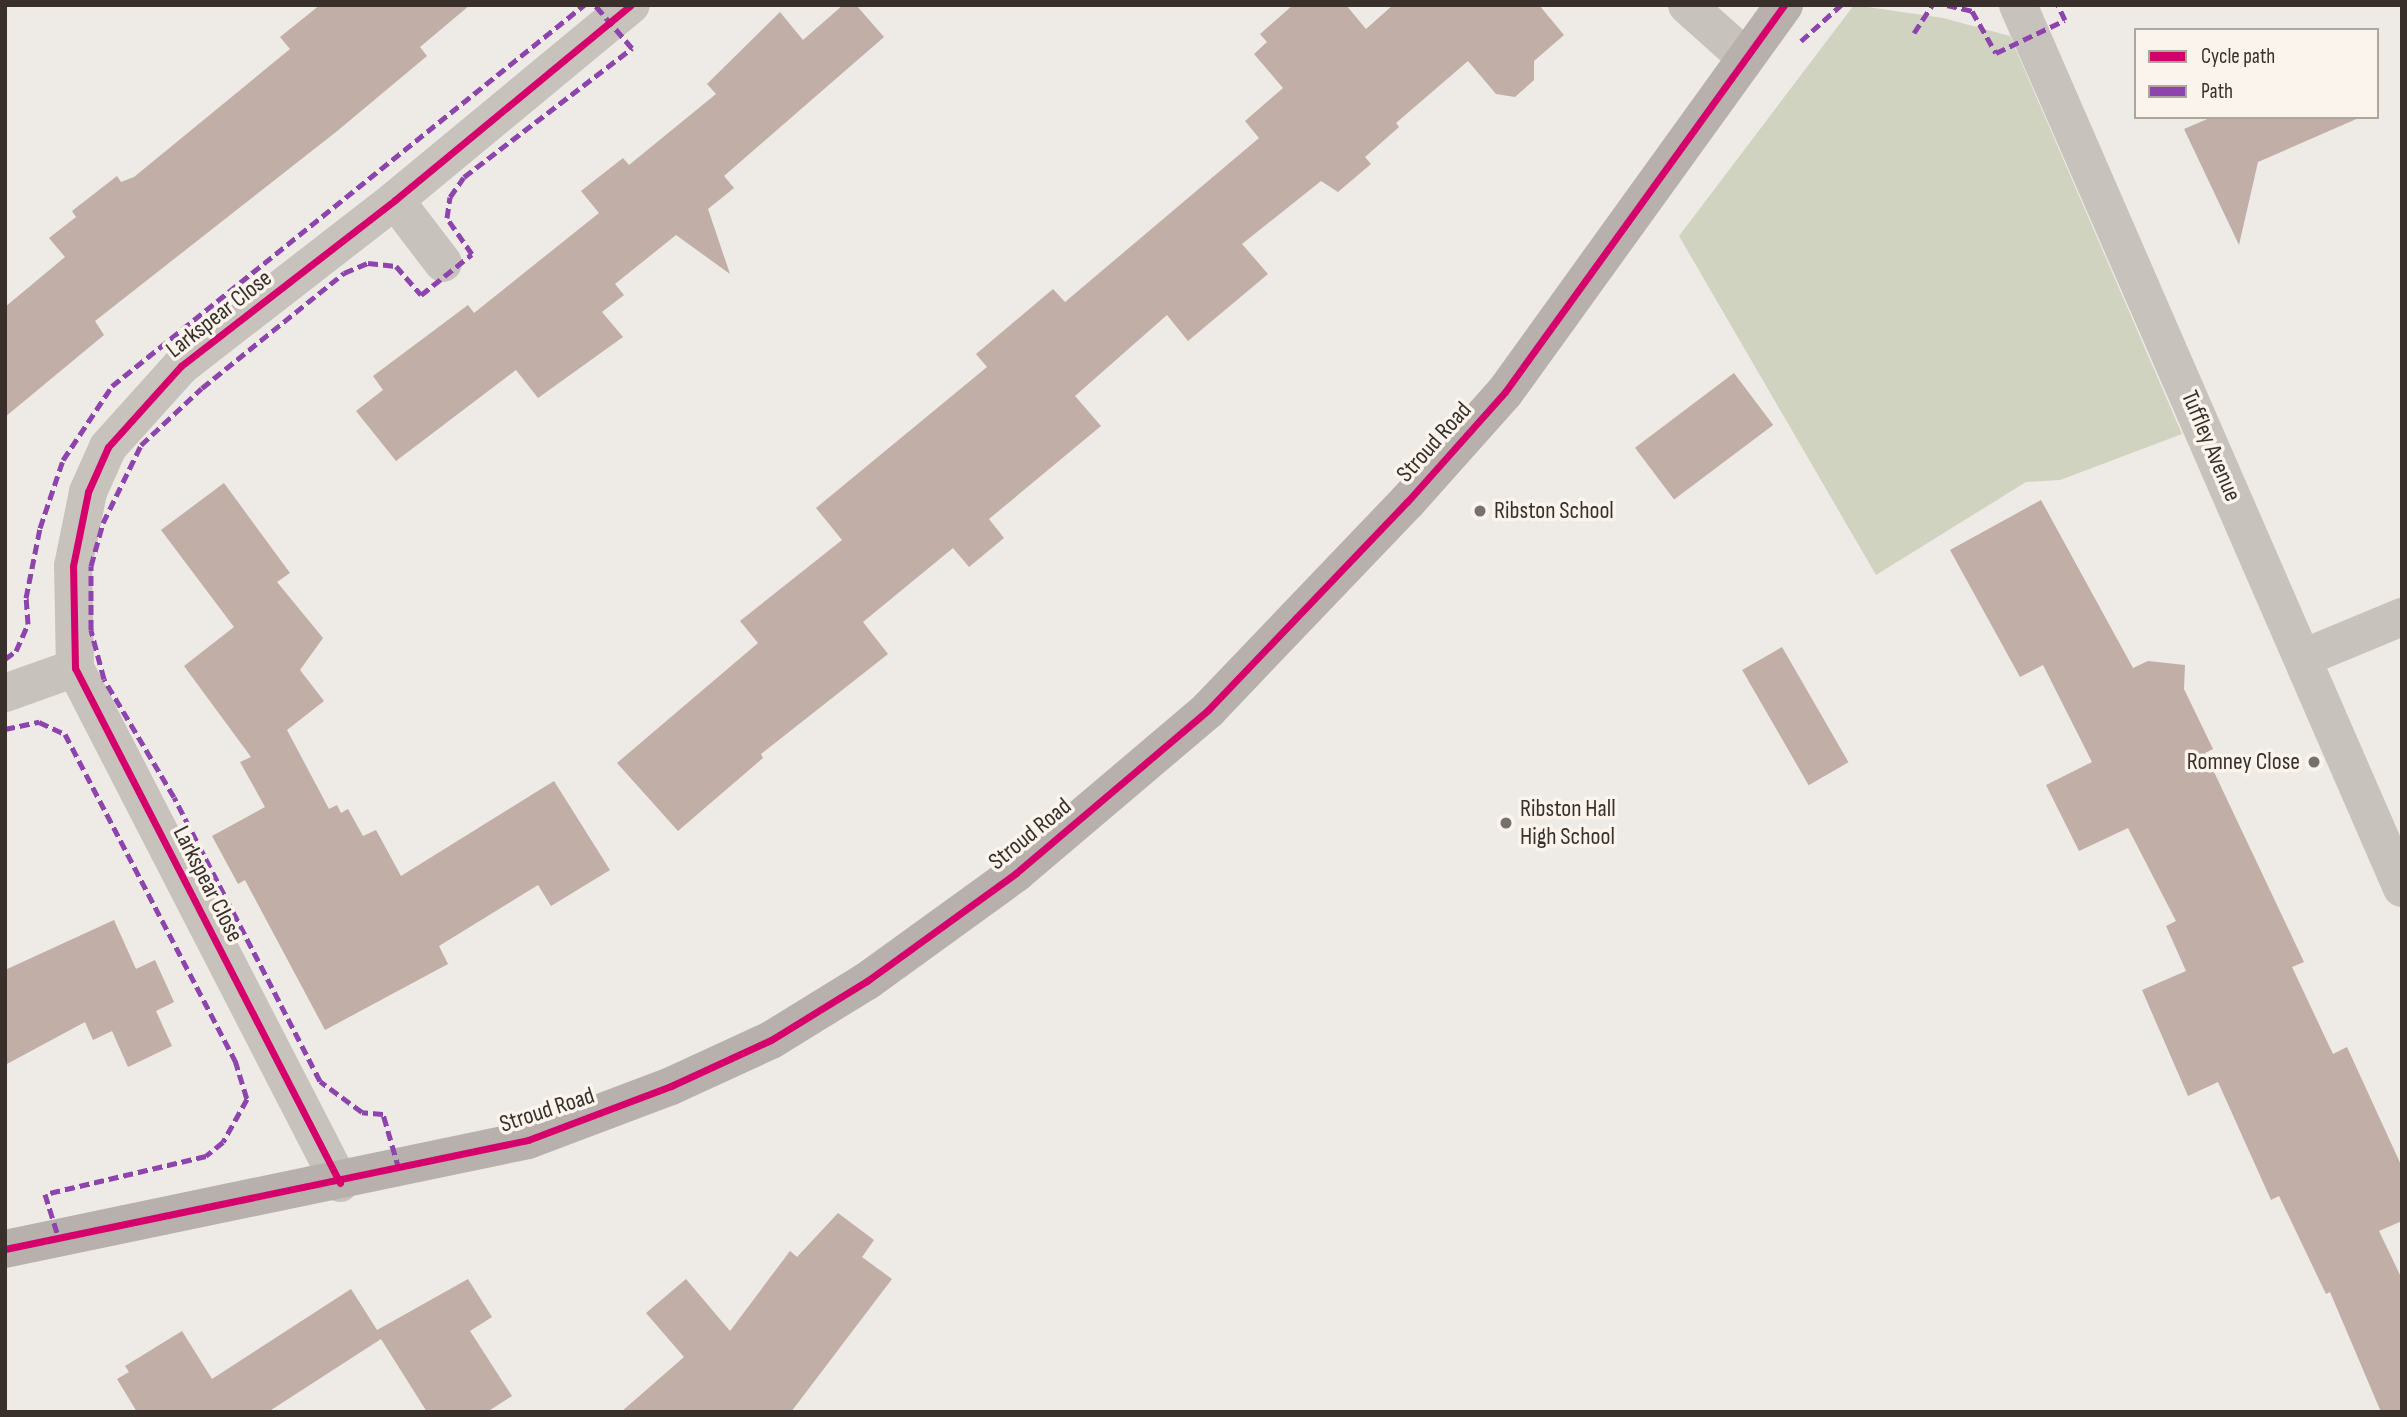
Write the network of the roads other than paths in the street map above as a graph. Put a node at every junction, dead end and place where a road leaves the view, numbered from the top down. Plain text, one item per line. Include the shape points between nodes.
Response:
1 (631, 5) edge
2 (1687, 5) edge
3 (1784, 5) edge
4 (2018, 5) edge
5 (1745, 57) junction
6 (395, 200) junction
7 (443, 263) dead end
8 (2402, 617) edge
9 (2303, 658) junction
10 (75, 668) junction
11 (5, 693) edge
12 (2402, 888) edge
13 (340, 1182) junction
14 (5, 1249) edge

1 - 6 street, Larkspear Close
2 - 5 street
3 - 5 main road, Stroud Road
4 - 9 street, Tuffley Avenue
5 - 13 main road, Stroud Road via 1505,392 1434,472 1208,710 1016,873 867,981 771,1040 671,1086 528,1140
6 - 7 street
6 - 10 street, Larkspear Close via 181,366 108,447 88,492 73,566
8 - 9 street
9 - 12 street, Tuffley Avenue
10 - 11 street
10 - 13 street, Larkspear Close
13 - 14 main road, Stroud Road

